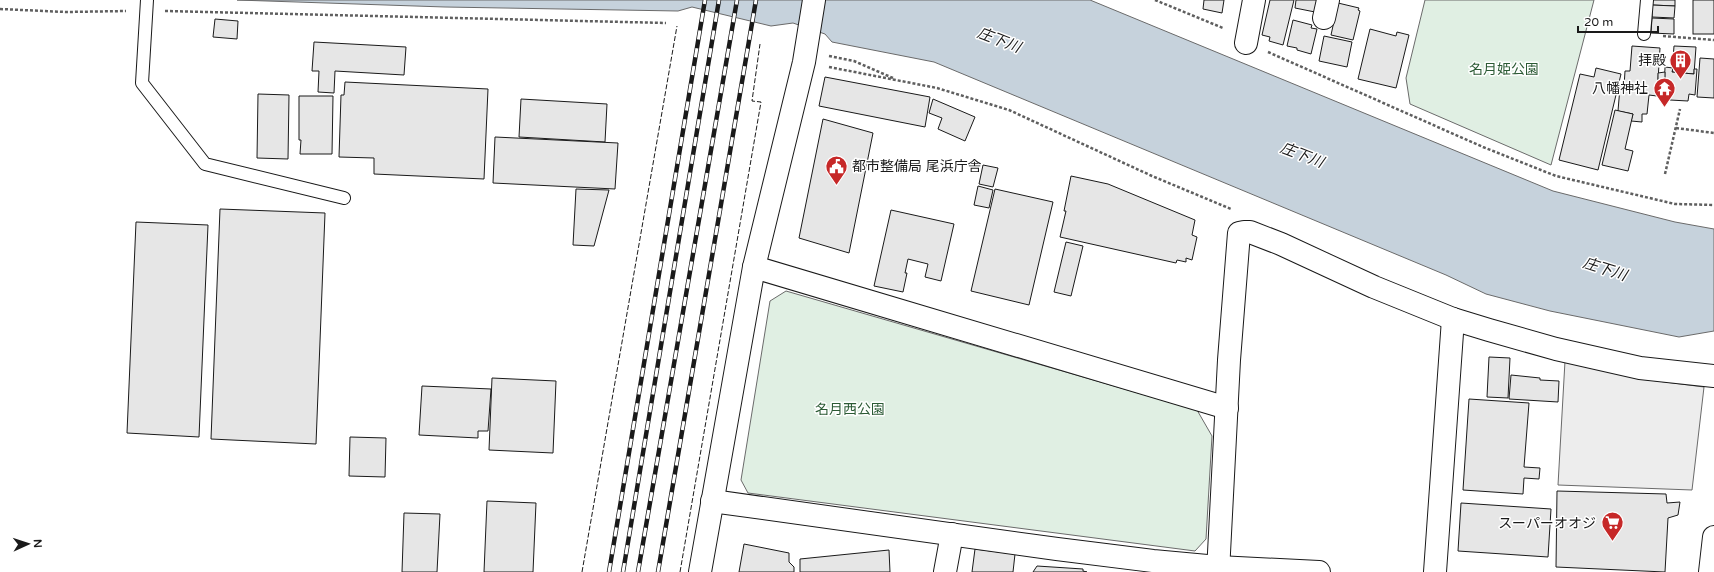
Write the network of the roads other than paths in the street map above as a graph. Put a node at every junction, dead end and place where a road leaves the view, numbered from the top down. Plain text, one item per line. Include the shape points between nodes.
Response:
1 (814, 0) edge
2 (1254, 0) edge
3 (1647, 0) edge
4 (147, 5) edge
5 (1644, 34) road end
6 (1246, 43) road end
7 (344, 198) dead end
8 (754, 267) junction
9 (1453, 319) junction
10 (1714, 376) edge
11 (1227, 408) junction
12 (712, 500) junction
13 (952, 534) junction
14 (1714, 537) edge
15 (1218, 570) edge
16 (700, 572) edge
17 (946, 572) edge
18 (1319, 572) edge
19 (1435, 572) edge
20 (1710, 572) edge

1 - 8 street via 804,62
2 - 6 street
3 - 5 lane
4 - 7 lane via 142,83 205,164
8 - 11 street
8 - 12 street
9 - 10 street via 1556,349 1640,368
9 - 11 street via 1374,287 1281,244 1250,232 1239,233
9 - 19 street
11 - 15 street
12 - 13 street
12 - 16 street
13 - 15 street
13 - 17 street
14 - 20 street
15 - 18 street

